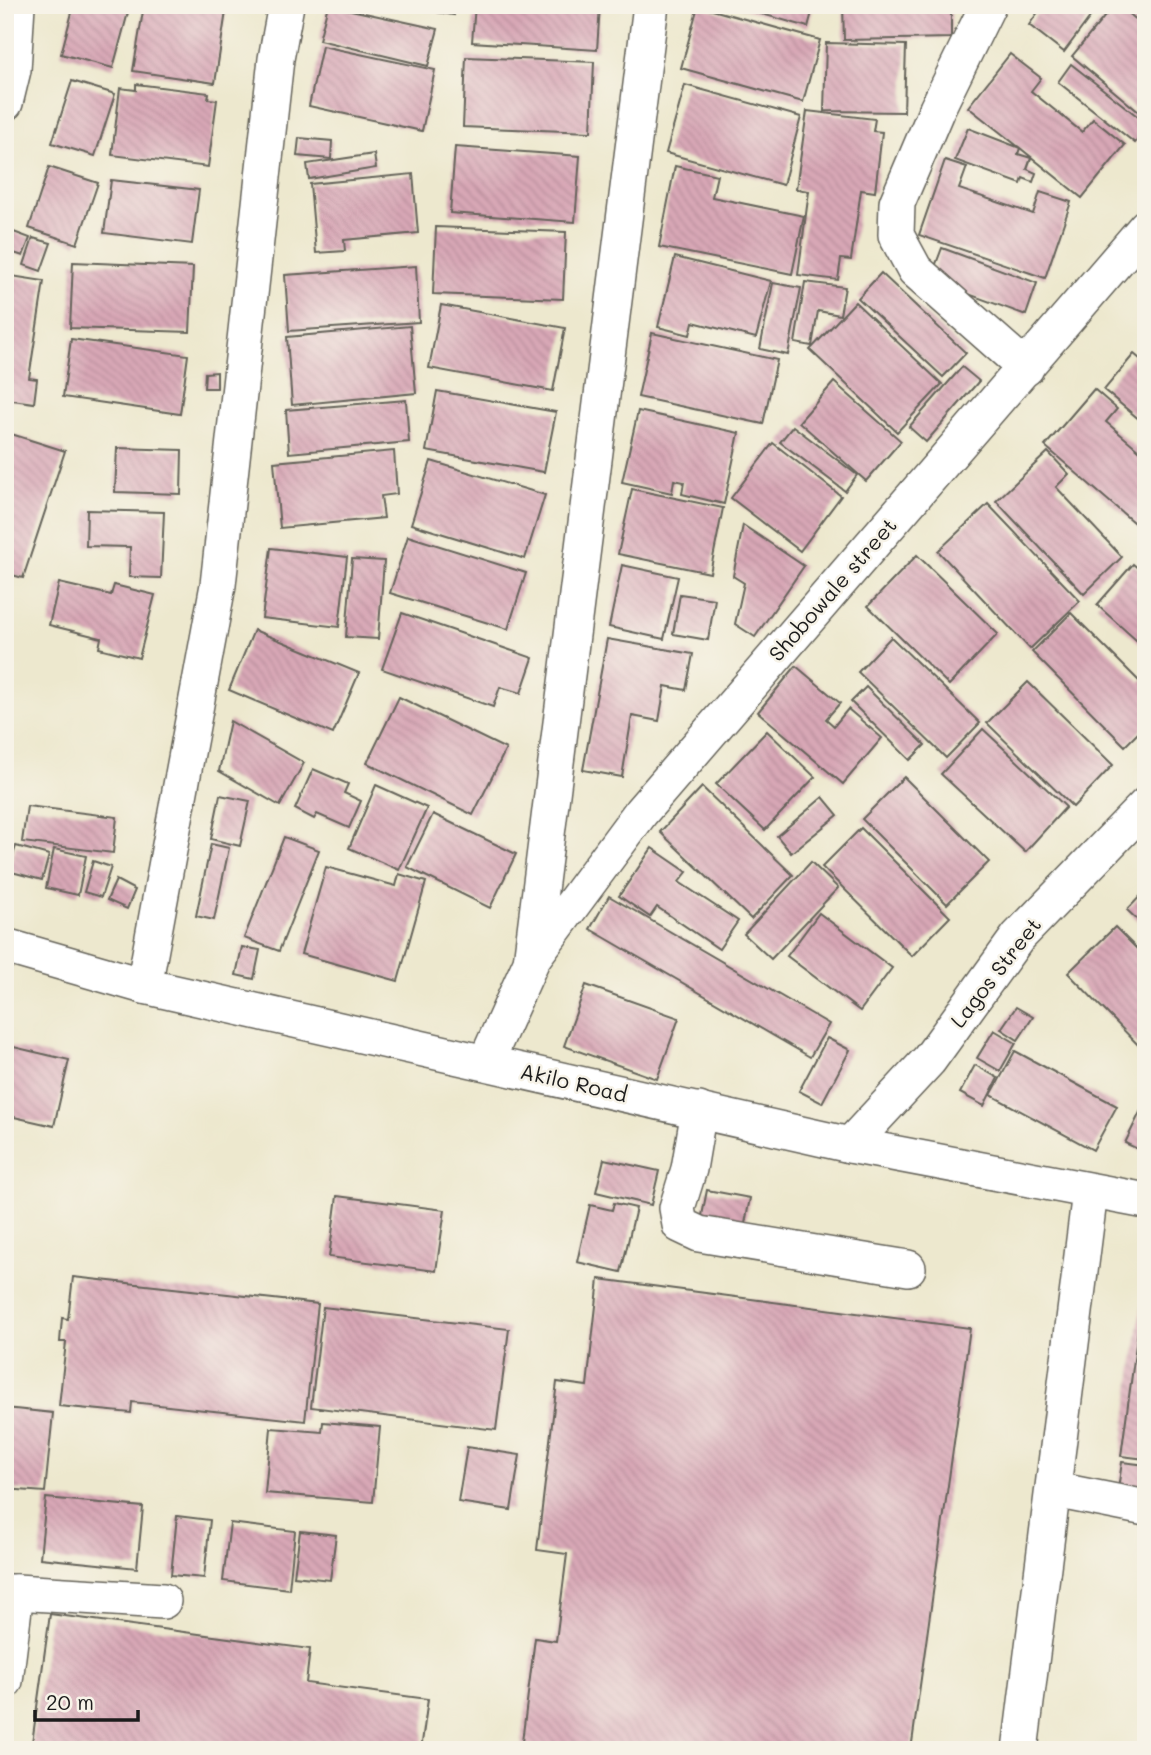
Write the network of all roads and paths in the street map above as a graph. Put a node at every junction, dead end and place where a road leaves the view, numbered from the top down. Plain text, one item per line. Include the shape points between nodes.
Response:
1 (17, 5) edge
2 (286, 5) edge
3 (651, 5) edge
4 (988, 5) edge
5 (5, 103) edge
6 (1146, 227) edge
7 (1026, 368) junction
8 (1146, 805) edge
9 (5, 946) edge
10 (531, 961) junction
11 (144, 986) junction
12 (486, 1062) junction
13 (699, 1110) junction
14 (850, 1145) junction
15 (1090, 1192) junction
16 (1146, 1201) edge
17 (908, 1268) dead end
18 (1055, 1490) junction
19 (1146, 1508) edge
20 (11, 1592) edge
21 (163, 1601) dead end
22 (5, 1681) edge
23 (1020, 1750) edge

1 - 5 street via 13,70
2 - 11 street via 276,59 218,585
3 - 10 street
4 - 7 street via 897,203 896,235 915,270
6 - 7 street, Shobowale street
7 - 10 street, Shobowale street via 641,812
8 - 14 street, Lagos Street via 1018,937 929,1060
9 - 11 street, Akilo Road
10 - 12 street
11 - 12 street, Akilo Road
12 - 13 street, Akilo Road
13 - 14 street, Akilo Road
13 - 17 street via 677,1208 680,1225 699,1234
14 - 15 street, Akilo Road
15 - 16 street, Akilo Road
15 - 18 street
18 - 19 street
18 - 23 street
20 - 21 street
20 - 22 street

